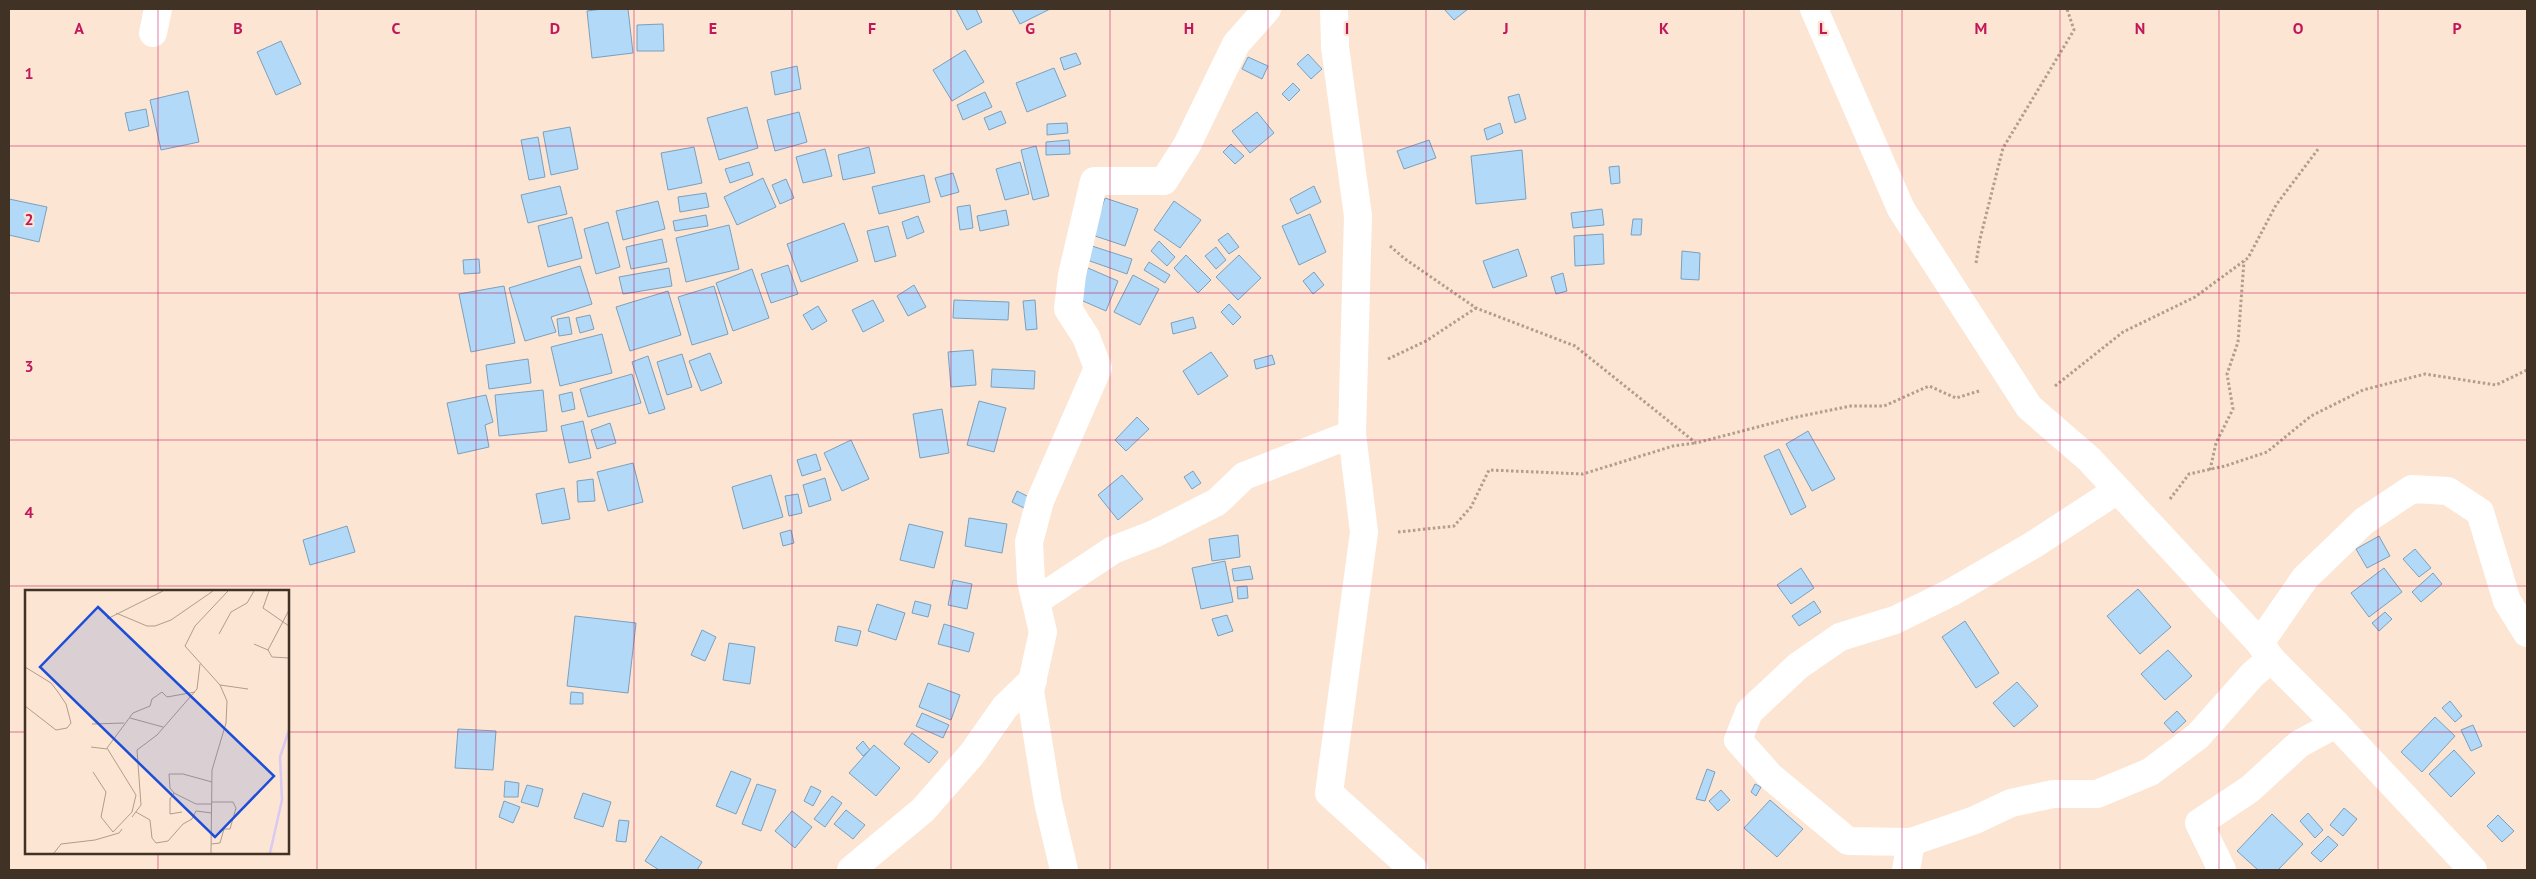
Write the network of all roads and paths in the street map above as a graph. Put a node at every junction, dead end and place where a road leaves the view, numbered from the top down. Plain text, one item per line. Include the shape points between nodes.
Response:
1 (1267, 9) edge
2 (1334, 9) edge
3 (1814, 9) edge
4 (2067, 9) edge
5 (2319, 148) dead end
6 (1358, 216) junction
7 (2244, 261) junction
8 (1476, 308) junction
9 (1969, 315) junction
10 (2527, 370) edge
11 (1356, 374) junction
12 (2007, 374) junction
13 (2029, 407) junction
14 (1352, 434) junction
15 (1696, 443) junction
16 (2210, 470) junction
17 (2116, 490) junction
18 (2150, 526) junction
19 (1364, 532) junction
20 (1036, 601) junction
21 (2527, 633) edge
22 (2265, 651) junction
23 (1033, 680) junction
24 (2336, 724) junction
25 (1911, 842) junction
26 (851, 870) edge
27 (1064, 870) edge
28 (1414, 870) edge
29 (1906, 870) edge
30 (2222, 870) edge
31 (2473, 870) edge

1 - 20 street via 1236,44 1187,146 1164,181 1094,181 1072,275 1068,309 1086,337 1098,368 1040,501 1029,542 1031,581
2 - 6 street via 1335,47
3 - 9 street via 1901,209
4 - 9 path via 2074,30 2003,148 1980,239
5 - 7 path via 2276,205
6 - 8 path via 1405,260
6 - 11 street
7 - 13 path via 2195,297 2123,332
7 - 16 path via 2238,342 2227,374 2233,409 2216,443
8 - 11 path via 1426,341
8 - 15 path via 1574,346
9 - 12 street
10 - 16 path via 2496,385 2425,374 2363,390 2311,416 2267,452
11 - 14 street
12 - 13 street
12 - 15 path via 1978,392 1956,398 1929,386 1884,406 1851,406
13 - 17 street via 2089,459
14 - 19 street
14 - 20 street via 1244,476 1217,502 1154,534 1113,550
15 - 19 path via 1673,446 1583,474 1490,470 1471,508 1454,526 1411,532
16 - 18 path via 2189,474
17 - 18 street
17 - 25 street via 2033,545 1952,592 1895,620 1840,637 1798,666 1749,712 1738,740 1770,776 1848,841
18 - 22 street
19 - 28 street via 1329,793
20 - 23 street via 1043,632
21 - 22 street via 2507,601 2480,512 2448,492 2412,489 2364,521 2305,578
22 - 24 street
22 - 25 street via 2253,674 2198,736 2150,772 2097,794 2053,794 2011,803 1975,820
23 - 26 street via 1005,706 972,754 923,810
23 - 27 street via 1030,691 1048,802
24 - 30 street via 2299,744 2250,789 2199,823
24 - 31 street
25 - 29 street

